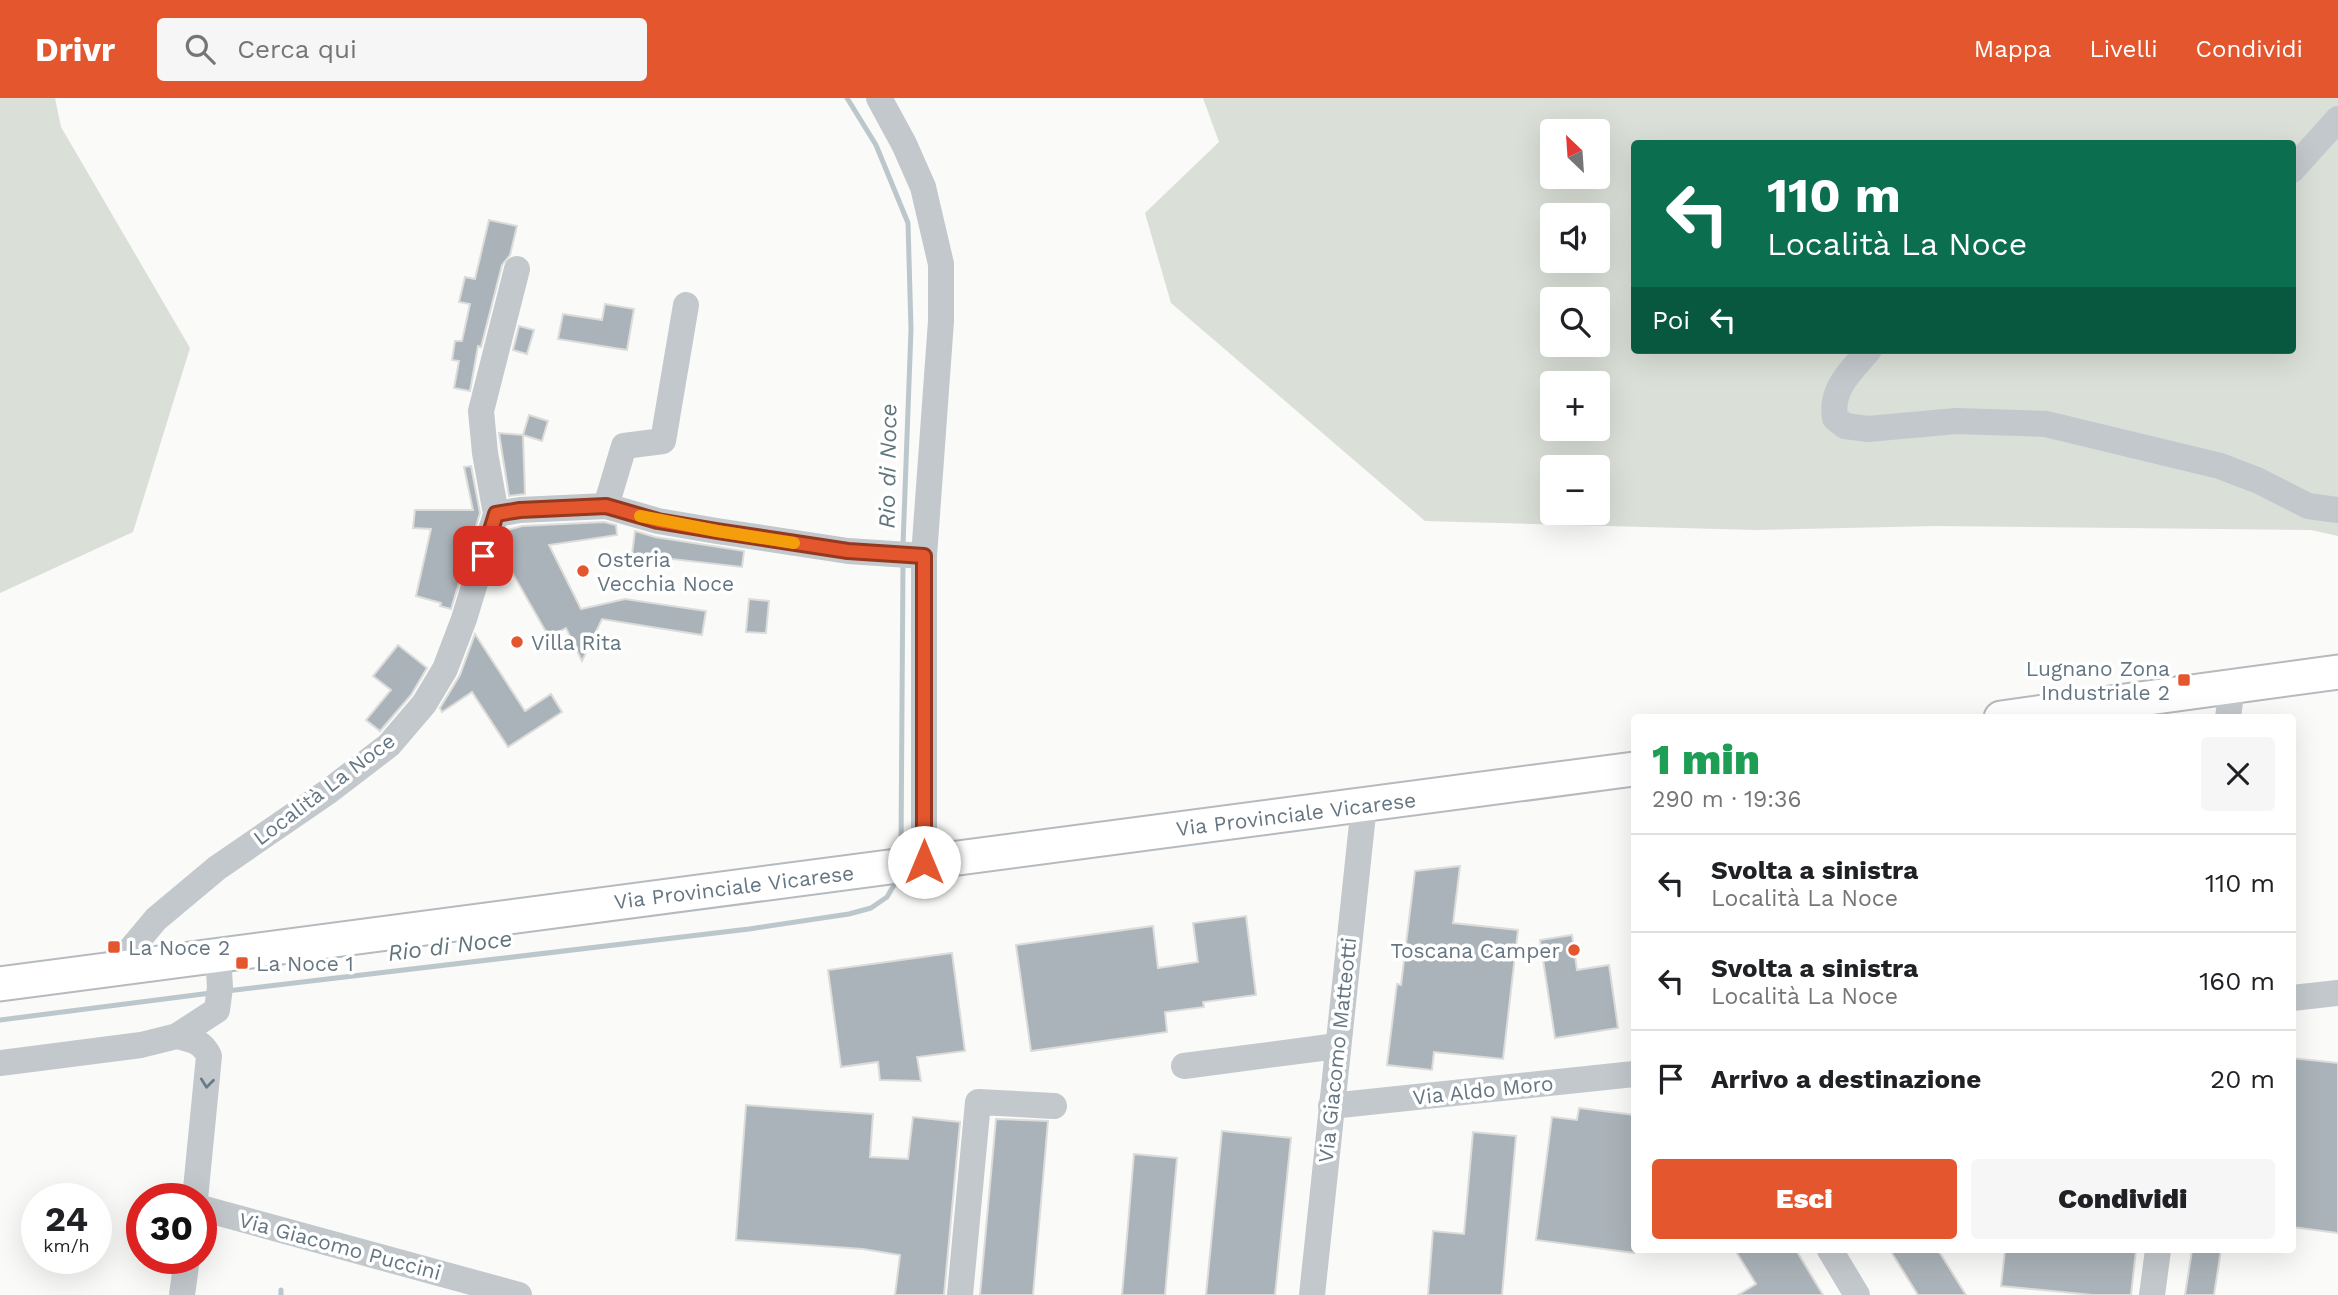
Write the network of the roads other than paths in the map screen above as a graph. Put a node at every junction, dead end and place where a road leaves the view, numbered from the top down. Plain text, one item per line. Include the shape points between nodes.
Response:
1 (879, 98) edge
2 (2338, 119) edge
3 (2296, 166) edge
4 (517, 269) dead end
5 (685, 305) dead end
6 (1866, 354) edge
7 (606, 506) junction
8 (2338, 510) edge
9 (496, 514) junction
10 (911, 555) junction
11 (2338, 672) edge
12 (2232, 685) junction
13 (2029, 714) edge
14 (2228, 714) edge
15 (1631, 769) edge
16 (1364, 805) junction
17 (924, 862) junction
18 (218, 954) junction
19 (115, 968) junction
20 (0, 984) edge
21 (2338, 993) edge
22 (2296, 998) edge
23 (177, 1036) junction
24 (1337, 1046) junction
25 (0, 1063) edge
26 (1184, 1066) dead end
27 (1631, 1074) edge
28 (1331, 1106) junction
29 (1054, 1107) dead end
30 (197, 1183) edge
31 (217, 1212) edge
32 (1832, 1253) edge
33 (2158, 1253) edge
34 (185, 1274) edge
35 (182, 1295) edge
36 (519, 1295) edge
37 (960, 1295) edge
38 (1312, 1295) edge
39 (1857, 1295) edge
40 (2152, 1295) edge

1 - 10 street via 923,187 942,264 941,321
2 - 3 street
4 - 9 street via 481,411
5 - 7 street via 663,441 624,446
6 - 8 street via 1835,394 1835,418 1845,426 1868,429 1956,421 2046,424 2220,466 2308,506
7 - 9 street
7 - 10 street via 717,531 848,551
9 - 19 street, Località La Noce via 464,619 445,669 424,704 389,745 217,868 156,919
10 - 17 street
11 - 12 main road
12 - 13 main road
12 - 14 street
15 - 16 main road, Via Provinciale Vicarese
16 - 17 main road, Via Provinciale Vicarese
16 - 24 street, Via Giacomo Matteotti
17 - 18 main road, Via Provinciale Vicarese
18 - 19 main road, Via Provinciale Vicarese
18 - 23 street via 217,1010
19 - 20 main road, Via Provinciale Vicarese
21 - 22 street
23 - 25 street
23 -> 30 street via 198,1041 209,1056
24 - 26 street
24 - 28 street, Via Giacomo Matteotti
27 - 28 street, Via Aldo Moro
28 - 38 street, Via Giacomo Matteotti
29 - 37 street via 978,1102
31 - 36 street, Via Giacomo Puccini
32 - 39 street
33 - 40 street
34 - 35 street

